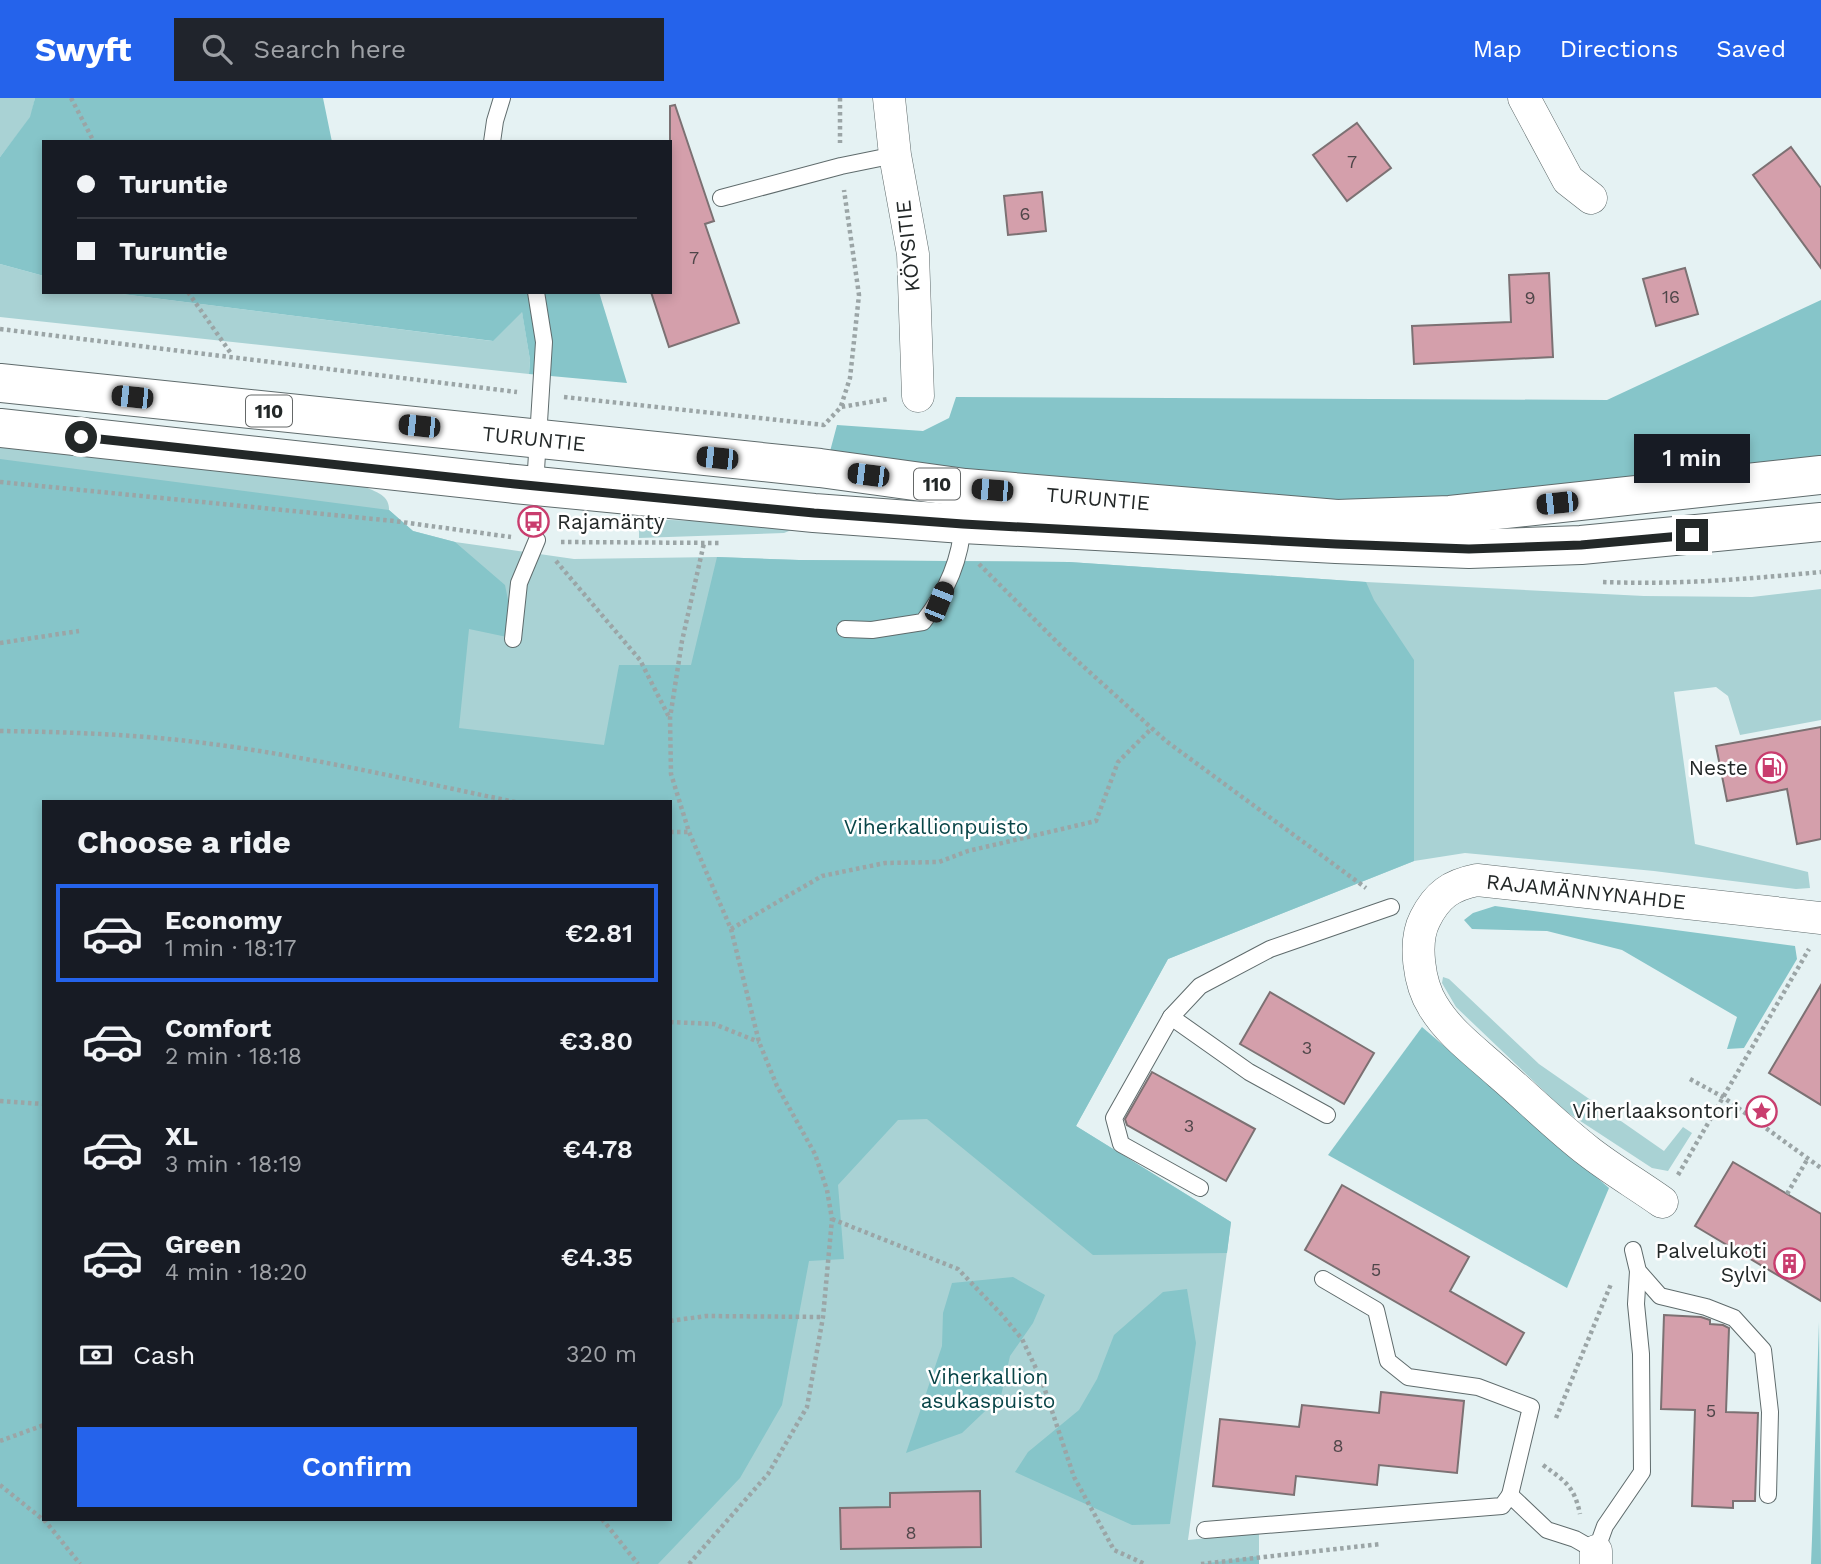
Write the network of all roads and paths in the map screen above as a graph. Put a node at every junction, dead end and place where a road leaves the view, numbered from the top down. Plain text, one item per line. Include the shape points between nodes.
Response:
1 (71, 98) edge
2 (502, 98) edge
3 (840, 98) edge
4 (889, 98) edge
5 (1524, 98) edge
6 (93, 140) edge
7 (492, 140) edge
8 (895, 155) junction
9 (841, 166) junction
10 (721, 198) dead end
11 (1591, 198) dead end
12 (189, 294) edge
13 (536, 294) edge
14 (0, 329) edge
15 (233, 356) junction
16 (0, 383) edge
17 (541, 394) junction
18 (918, 396) joint
19 (841, 407) junction
20 (0, 428) edge
21 (538, 439) junction
22 (1821, 475) edge
23 (0, 482) edge
24 (535, 486) junction
25 (964, 514) junction
26 (1821, 522) edge
27 (537, 540) junction
28 (704, 543) junction
29 (731, 543) dead end
30 (845, 629) dead end
31 (79, 631) dead end
32 (513, 639) dead end
33 (0, 643) edge
34 (670, 718) junction
35 (1152, 728) junction
36 (0, 731) edge
37 (505, 800) edge
38 (672, 832) edge
39 (689, 832) junction
40 (1391, 907) joint
41 (731, 929) junction
42 (1817, 930) edge
43 (1171, 1017) junction
44 (672, 1022) edge
45 (759, 1042) junction
46 (1690, 1079) dead end
47 (1723, 1097) junction
48 (0, 1101) edge
49 (42, 1104) edge
50 (1327, 1115) dead end
51 (1807, 1160) junction
52 (1821, 1168) edge
53 (1200, 1188) dead end
54 (1787, 1194) dead end
55 (1662, 1202) dead end
56 (832, 1219) junction
57 (1633, 1250) joint
58 (1638, 1271) junction
59 (1323, 1279) dead end
60 (823, 1317) junction
61 (672, 1321) edge
62 (42, 1426) edge
63 (1553, 1428) dead end
64 (0, 1441) edge
65 (1545, 1452) dead end
66 (1541, 1464) junction
67 (0, 1485) edge
68 (1510, 1495) junction
69 (1768, 1496) dead end
70 (1532, 1515) junction
71 (42, 1519) edge
72 (45, 1521) edge
73 (604, 1521) edge
74 (1205, 1530) dead end
75 (1589, 1551) edge
76 (80, 1564) edge
77 (638, 1564) edge
78 (689, 1564) edge
79 (1145, 1564) edge

1 - 6 path
2 - 7 lane
3 - 9 path
4 - 8 street, KÖYSITIE
5 - 11 street via 1568,180
8 - 9 lane
8 - 18 street, KÖYSITIE via 912,254
9 - 10 lane
9 - 19 path via 859,295 850,377
12 - 15 path
13 - 17 lane via 544,342
14 - 15 path
15 - 17 path
16 - 21 main road, TURUNTIE / 110
17 - 19 path via 824,425
17 - 21 lane
18 - 19 path
20 - 24 main road, TURUNTIE / 110
21 - 24 lane
21 - 25 main road, TURUNTIE / 110 via 820,468
22 - 25 main road, TURUNTIE / 110 via 1450,515 1337,519
23 - 27 path via 394,521
24 - 25 main road, TURUNTIE / 110 via 814,513
25 - 26 main road, TURUNTIE / 110 via 1336,544 1469,549 1581,545
25 - 30 lane via 939,602 923,622
25 - 35 path via 1064,649
27 - 28 path
27 - 32 lane via 519,583
27 - 34 path via 640,660
28 - 29 path
28 - 34 path
31 - 33 path
34 - 39 path via 671,774
35 - 40 path
35 - 41 path via 1118,762 1096,821 939,862 885,863 822,876
36 - 37 path via 196,742
38 - 39 path
39 - 41 path
40 - 43 lane via 1270,949 1200,986
41 - 45 path
42 - 47 path
42 - 55 street, RAJAMÄNNYNAHDE via 1477,880 1460,883 1441,894 1432,906 1420,928 1419,956 1433,1006 1458,1037 1588,1151
43 - 50 lane via 1249,1072
43 - 53 lane via 1114,1118 1121,1144
44 - 45 path via 714,1024
45 - 56 path via 777,1086 815,1154
46 - 47 path
47 - 51 path
48 - 49 path
51 - 52 path
51 - 54 path
56 - 60 path
56 - 79 path via 958,1269 1002,1315 1022,1339 1042,1381 1074,1477 1114,1550
57 - 58 lane
57 - 63 path via 1609,1287
58 - 69 lane via 1660,1296 1734,1318 1763,1350 1770,1412
58 - 75 lane via 1642,1472
59 - 68 lane via 1376,1310 1388,1360 1408,1377 1478,1387 1531,1407
60 - 61 path via 706,1316
60 - 78 path via 807,1407 768,1474
62 - 64 path
65 - 66 path
66 - 70 path
66 - 75 path via 1575,1494
67 - 71 path
68 - 70 lane
68 - 74 lane via 1502,1506
70 - 75 lane via 1547,1530
72 - 76 path
73 - 77 path

